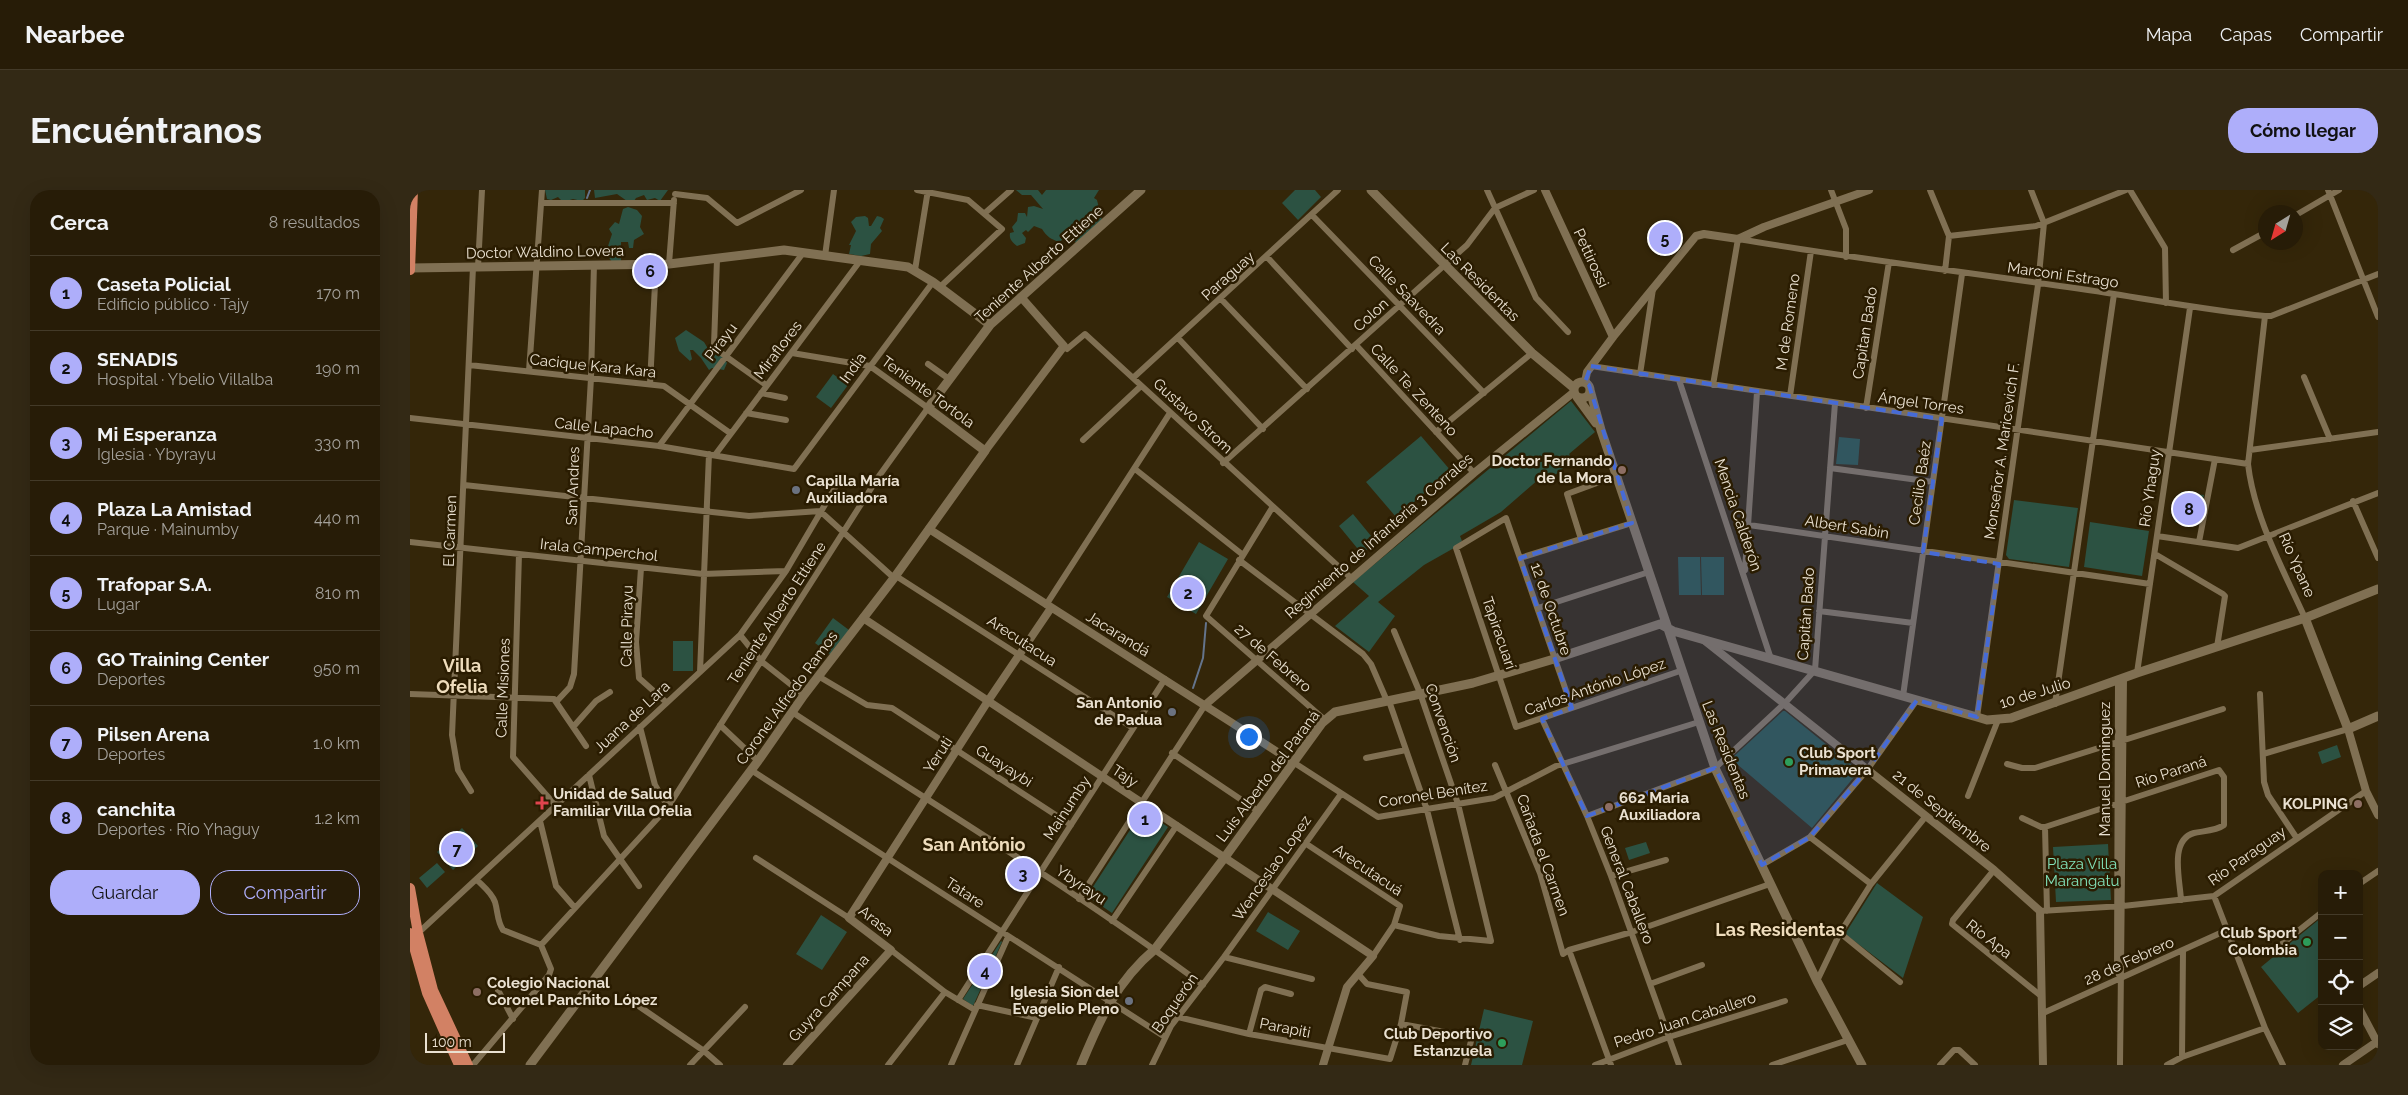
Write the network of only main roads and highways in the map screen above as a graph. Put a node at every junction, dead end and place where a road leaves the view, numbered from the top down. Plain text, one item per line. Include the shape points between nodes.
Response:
1 (413, 190) edge
2 (1141, 190) edge
3 (1371, 190) edge
4 (410, 268) edge
5 (990, 325) junction
6 (1588, 386) junction
7 (1575, 392) junction
8 (928, 408) joint
9 (1600, 430) junction
10 (986, 451) joint
11 (2378, 589) edge
12 (2305, 618) junction
13 (1666, 626) junction
14 (2378, 716) edge
15 (410, 888) edge
16 (413, 935) edge
17 (459, 1065) edge
18 (468, 1065) edge
19 (530, 1065) edge
20 (1081, 1065) edge
21 (1862, 1065) edge

1 - 4 highway
2 - 5 main road, Teniente Alberto Ettiene
3 - 7 main road, Las Residentas via 1444,266
4 - 5 main road, Doctor Waldino Lovera via 669,264 769,251 803,253 916,270
5 - 8 main road, Teniente Alberto Ettiene
6 - 7 main road via 1577,384
6 - 7 main road via 1589,395 1585,398
6 - 9 main road, Las Residentas
7 - 9 main road, Las Residentas
8 - 10 main road, Teniente Tortola
9 - 13 main road, Las Residentas
10 - 19 main road, Coronel Alfredo Ramos
11 - 12 main road, 10 de Julio
12 - 13 main road, 10 de Julio via 2137,673 2055,704 1998,720 1977,717 1703,640
12 - 14 main road, Río Ypane via 2348,728
13 - 20 main road, Luis Alberto del Paraná via 1660,624 1458,687 1343,710 1325,720 1155,949 1141,960 1109,1001
13 - 21 main road, Las Residentas via 1715,768 1817,981
15 - 16 highway
16 - 17 highway via 427,993
16 - 18 highway via 433,990

